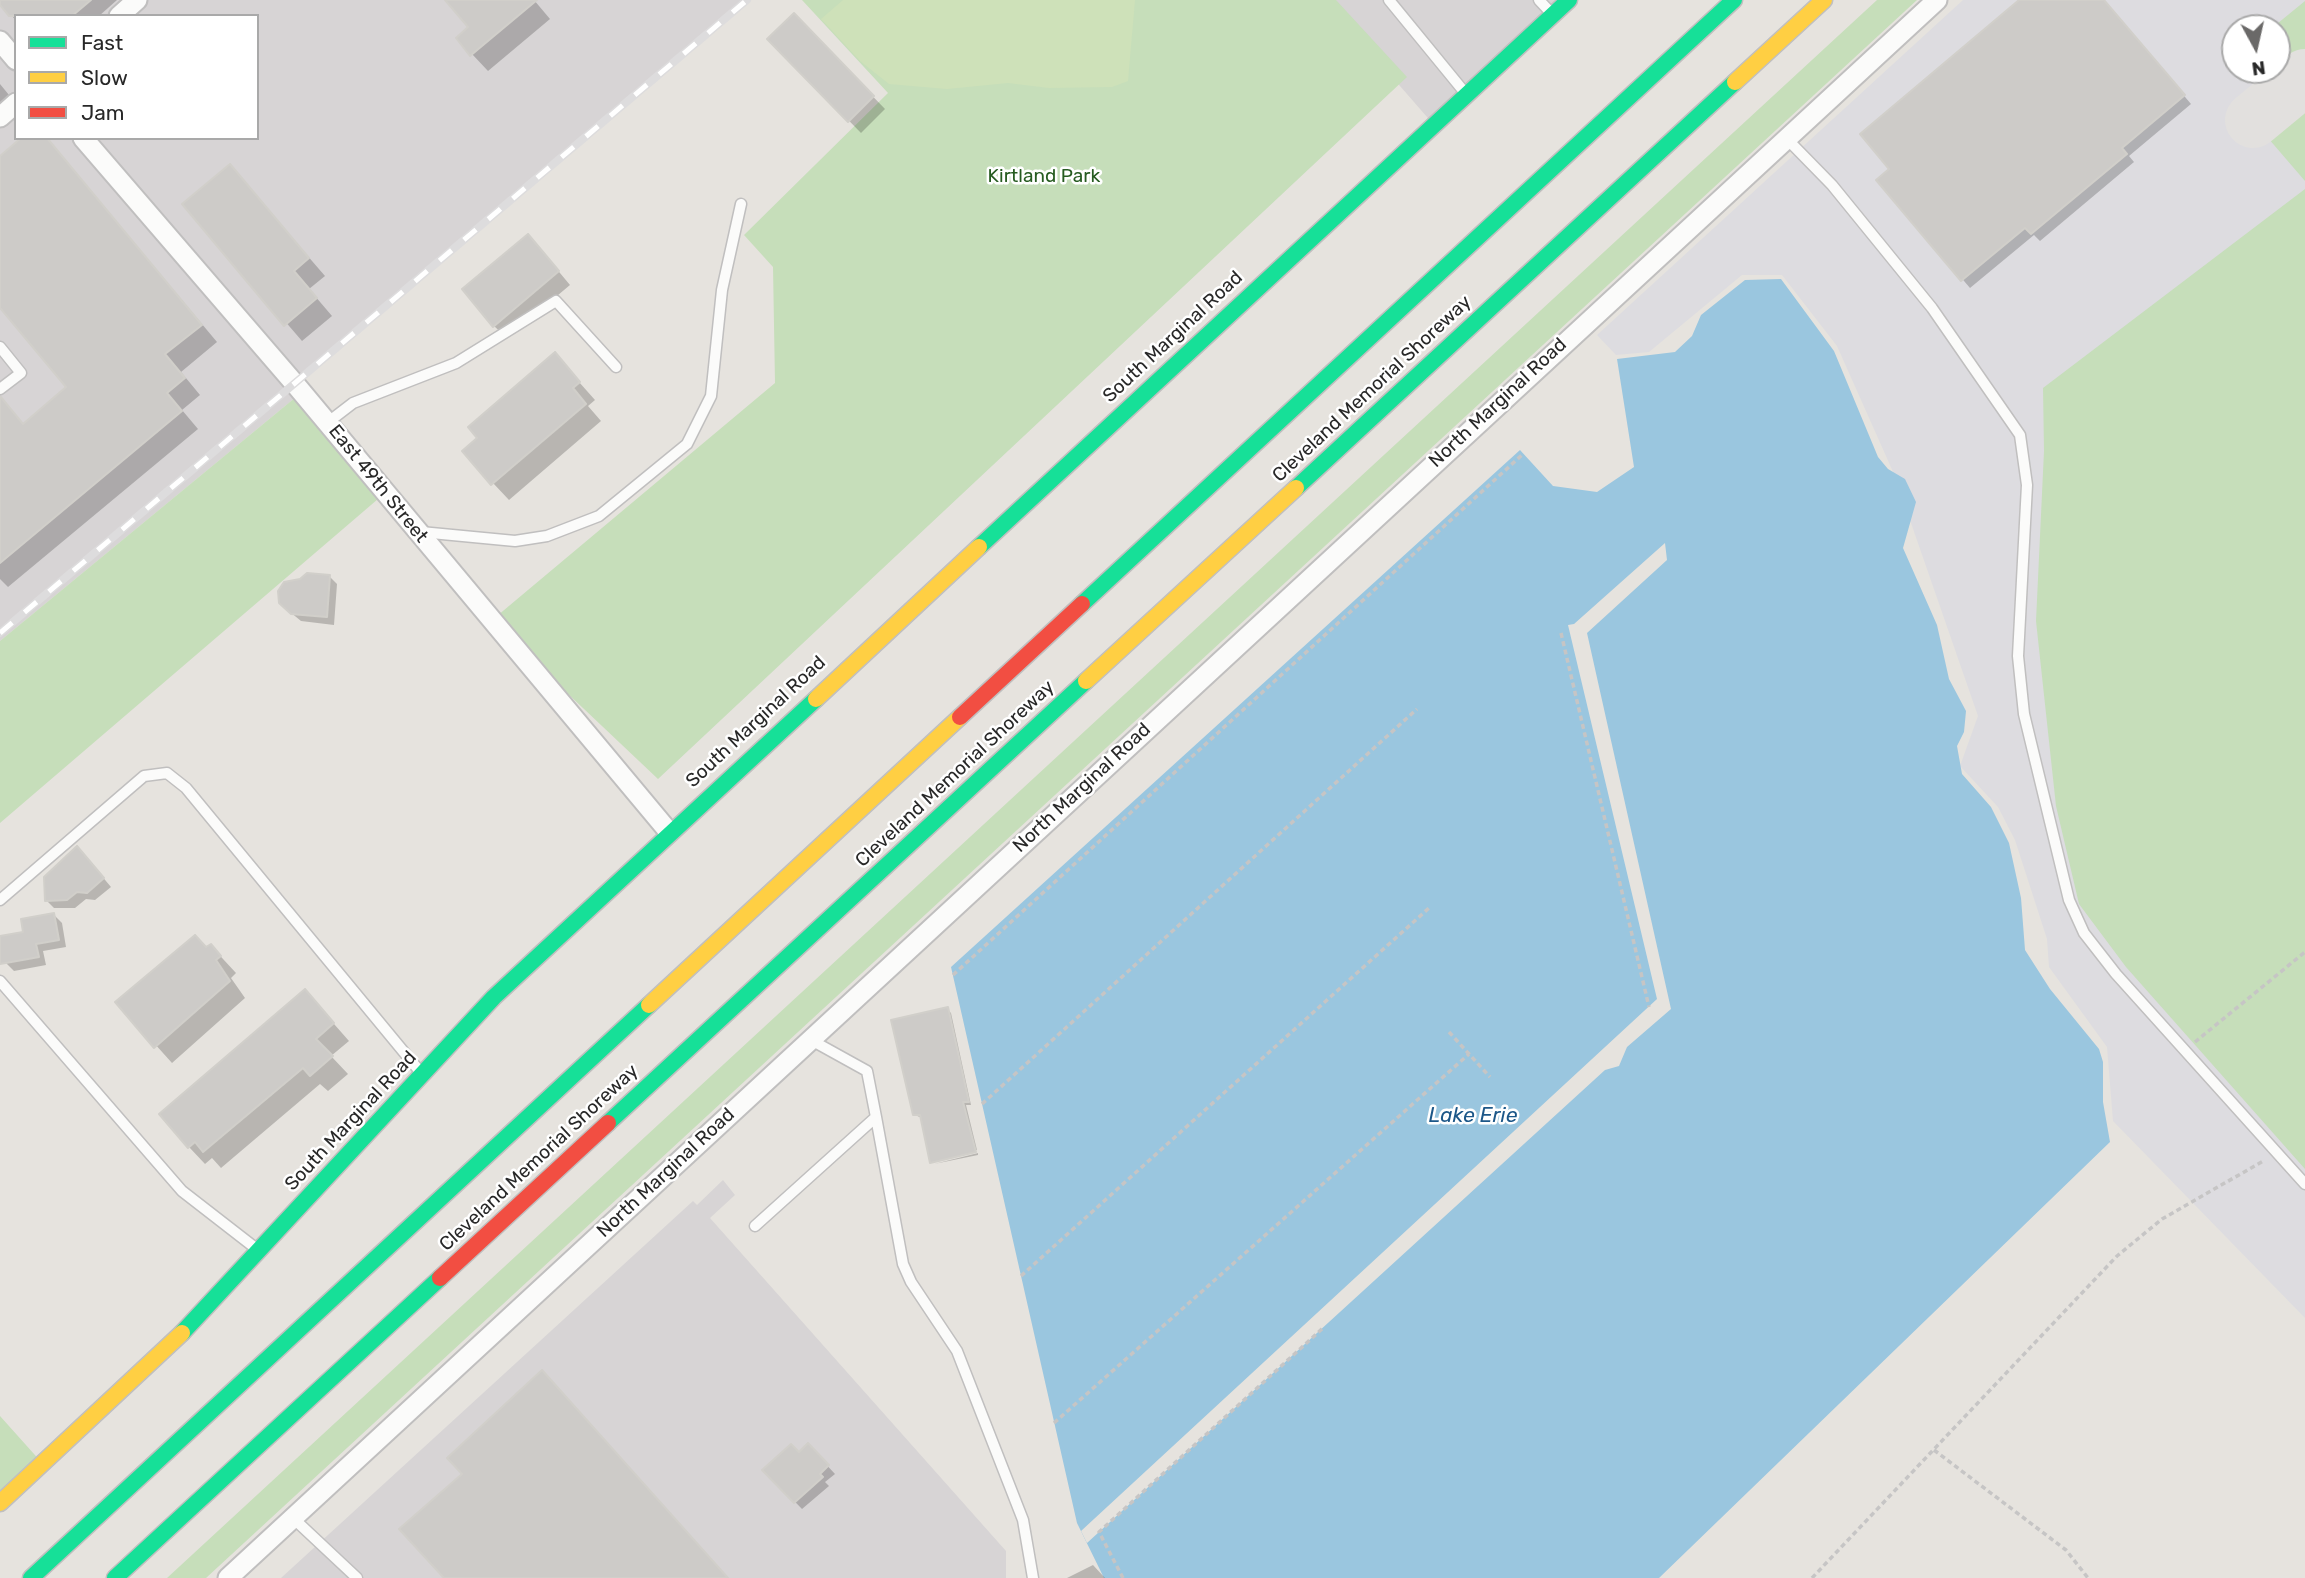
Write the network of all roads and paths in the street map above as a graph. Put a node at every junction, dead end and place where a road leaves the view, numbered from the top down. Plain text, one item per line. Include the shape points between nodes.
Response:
1 (137, 0) edge
2 (1389, 0) edge
3 (1539, 0) edge
4 (1569, 0) edge
5 (1736, 0) edge
6 (1824, 0) edge
7 (1937, 0) edge
8 (120, 14) edge
9 (1553, 15) junction
10 (0, 41) edge
11 (14, 58) edge
12 (1466, 94) junction
13 (14, 105) edge
14 (0, 117) edge
15 (1787, 139) junction
16 (85, 140) edge
17 (741, 204) dead end
18 (0, 347) edge
19 (616, 367) dead end
20 (0, 389) edge
21 (327, 423) junction
22 (1523, 454) dead end
23 (417, 532) junction
24 (1561, 633) dead end
25 (1417, 709) dead end
26 (668, 832) junction
27 (0, 900) edge
28 (1429, 908) dead end
29 (2305, 952) edge
30 (953, 975) dead end
31 (0, 981) edge
32 (1649, 1007) dead end
33 (1449, 1032) dead end
34 (810, 1039) junction
35 (2185, 1049) junction
36 (1469, 1054) junction
37 (422, 1075) junction
38 (1490, 1077) dead end
39 (982, 1104) dead end
40 (876, 1117) junction
41 (2278, 1152) junction
42 (2305, 1184) edge
43 (755, 1226) dead end
44 (259, 1251) junction
45 (1021, 1276) dead end
46 (1322, 1328) dead end
47 (1054, 1423) dead end
48 (1933, 1450) junction
49 (0, 1503) edge
50 (293, 1518) junction
51 (32, 1576) edge
52 (115, 1578) edge
53 (229, 1578) edge
54 (357, 1578) edge
55 (1032, 1578) edge
56 (1123, 1578) edge
57 (1812, 1578) edge
58 (2088, 1578) edge

1 - 8 street
2 - 12 lane
3 - 9 lane
4 - 9 main road, South Marginal Road
5 - 51 main road, Cleveland Memorial Shoreway
6 - 52 main road, Cleveland Memorial Shoreway
7 - 15 street, North Marginal Road
9 - 12 main road, South Marginal Road
10 - 11 street
12 - 26 main road, South Marginal Road
13 - 14 street
15 - 34 street, North Marginal Road
15 - 35 lane via 1832,185 1932,308 2020,435 2027,485 2020,667 2024,714 2069,900 2084,933
16 - 21 street, East 49th Street
17 - 23 lane via 722,290 711,396 687,444 599,516 547,536 515,541
18 - 20 lane via 21,373
19 - 21 lane via 556,302 456,363 353,403
21 - 23 street, East 49th Street
22 - 30 path
23 - 26 street, East 49th Street
24 - 32 path
25 - 39 path
26 - 37 main road, South Marginal Road via 494,997
27 - 37 lane via 144,776 167,773 186,788
28 - 45 path
29 - 35 path
31 - 44 lane via 182,1191
33 - 36 path
34 - 40 lane via 867,1071
34 - 50 street, North Marginal Road
35 - 41 lane
36 - 38 path
36 - 47 path
37 - 44 main road, South Marginal Road
40 - 43 lane
40 - 55 lane via 904,1264 957,1351 1023,1520
41 - 42 lane
41 - 48 path via 2162,1219 2117,1256
44 - 49 main road, South Marginal Road via 145,1369
46 - 56 path via 1099,1532
48 - 57 path
48 - 58 path via 2066,1550
50 - 53 street, North Marginal Road
50 - 54 lane

